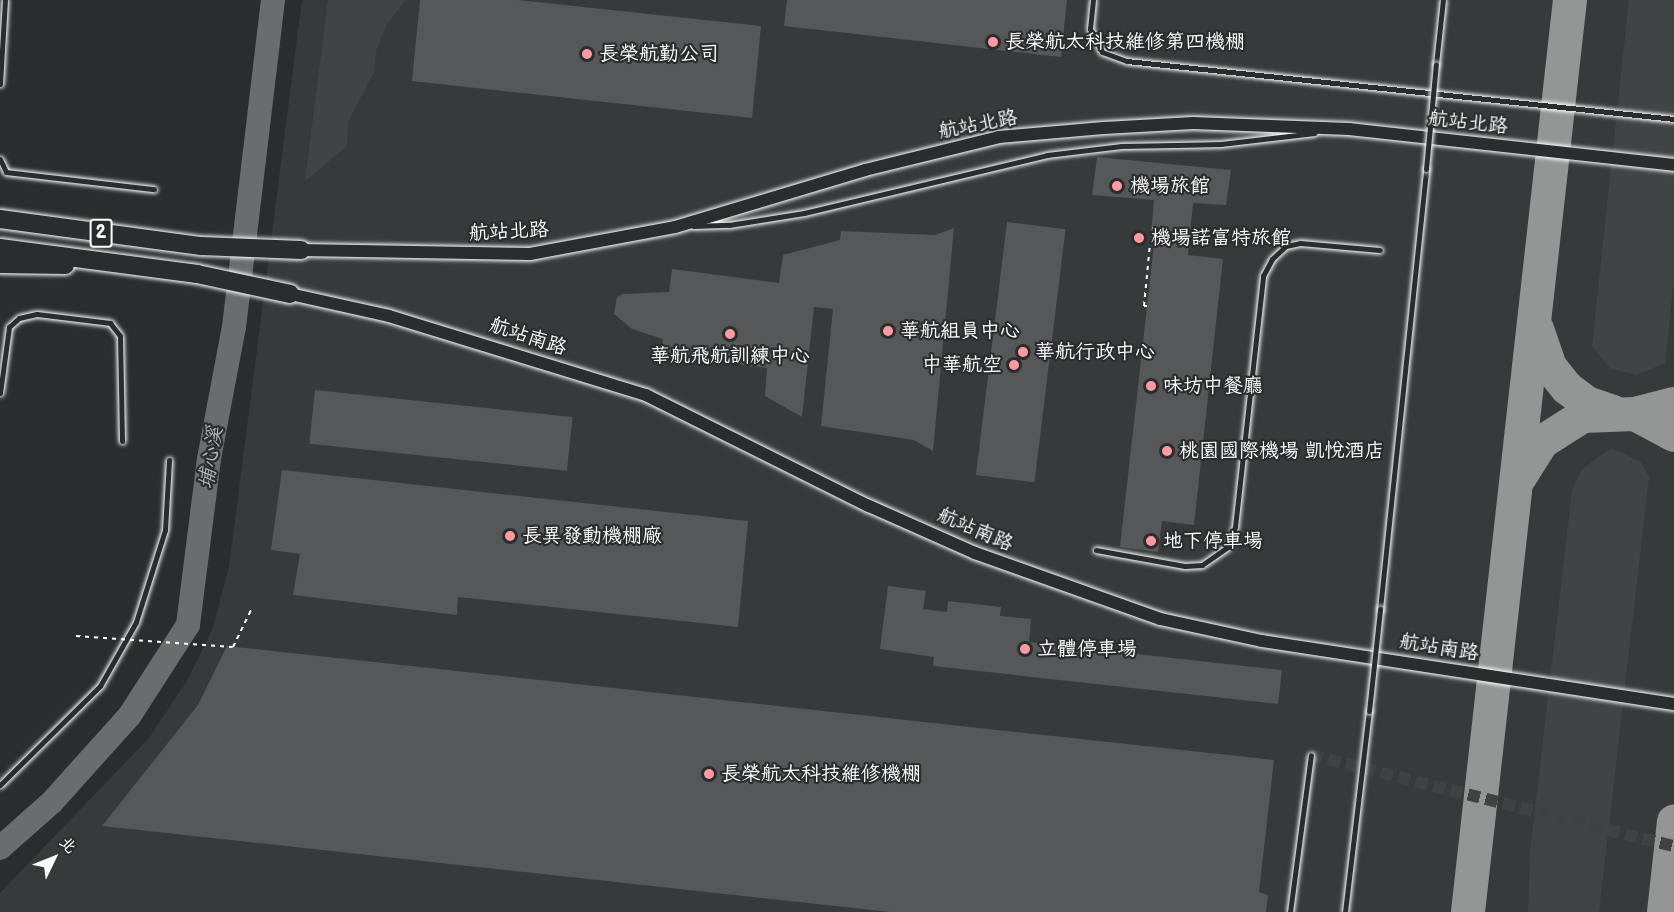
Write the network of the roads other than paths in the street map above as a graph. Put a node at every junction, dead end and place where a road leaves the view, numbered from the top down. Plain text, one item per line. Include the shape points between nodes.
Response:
1 (5, 0) edge
2 (1093, 0) edge
3 (1443, 0) edge
4 (0, 84) edge
5 (1674, 119) edge
6 (1348, 129) junction
7 (0, 159) edge
8 (1674, 165) edge
9 (154, 189) dead end
10 (0, 219) edge
11 (675, 227) junction
12 (0, 248) edge
13 (301, 250) joint
14 (1380, 250) dead end
15 (118, 263) junction
16 (0, 264) edge
17 (290, 294) joint
18 (0, 393) edge
19 (122, 441) dead end
20 (169, 460) dead end
21 (1096, 550) dead end
22 (1674, 704) edge
23 (1311, 755) dead end
24 (0, 785) edge
25 (1290, 912) edge
26 (1345, 912) edge

1 - 4 lane
2 - 5 lane via 1090,29 1102,52 1127,61
3 - 26 lane, bridge
6 - 8 street, 航站北路
6 - 11 lane via 1221,144 1121,146 1047,155 804,213 729,225
6 - 11 street, 航站北路 via 1193,123 999,137 865,170
7 - 9 lane via 6,172
10 - 13 highway, 2 via 201,246
11 - 13 street, 航站北路 via 530,254
12 - 15 highway, 2
14 - 21 lane via 1300,243 1286,246 1272,259 1263,276 1235,527 1228,547 1202,565 1185,567
15 - 16 highway
15 - 17 highway, 2 via 197,273
17 - 22 street, 航站南路 via 389,316 646,395 869,506 975,553 1160,619 1262,641
18 - 19 lane via 9,327 19,318 37,314 110,323 120,336
20 - 24 lane via 165,530 136,622 100,686
23 - 25 lane

